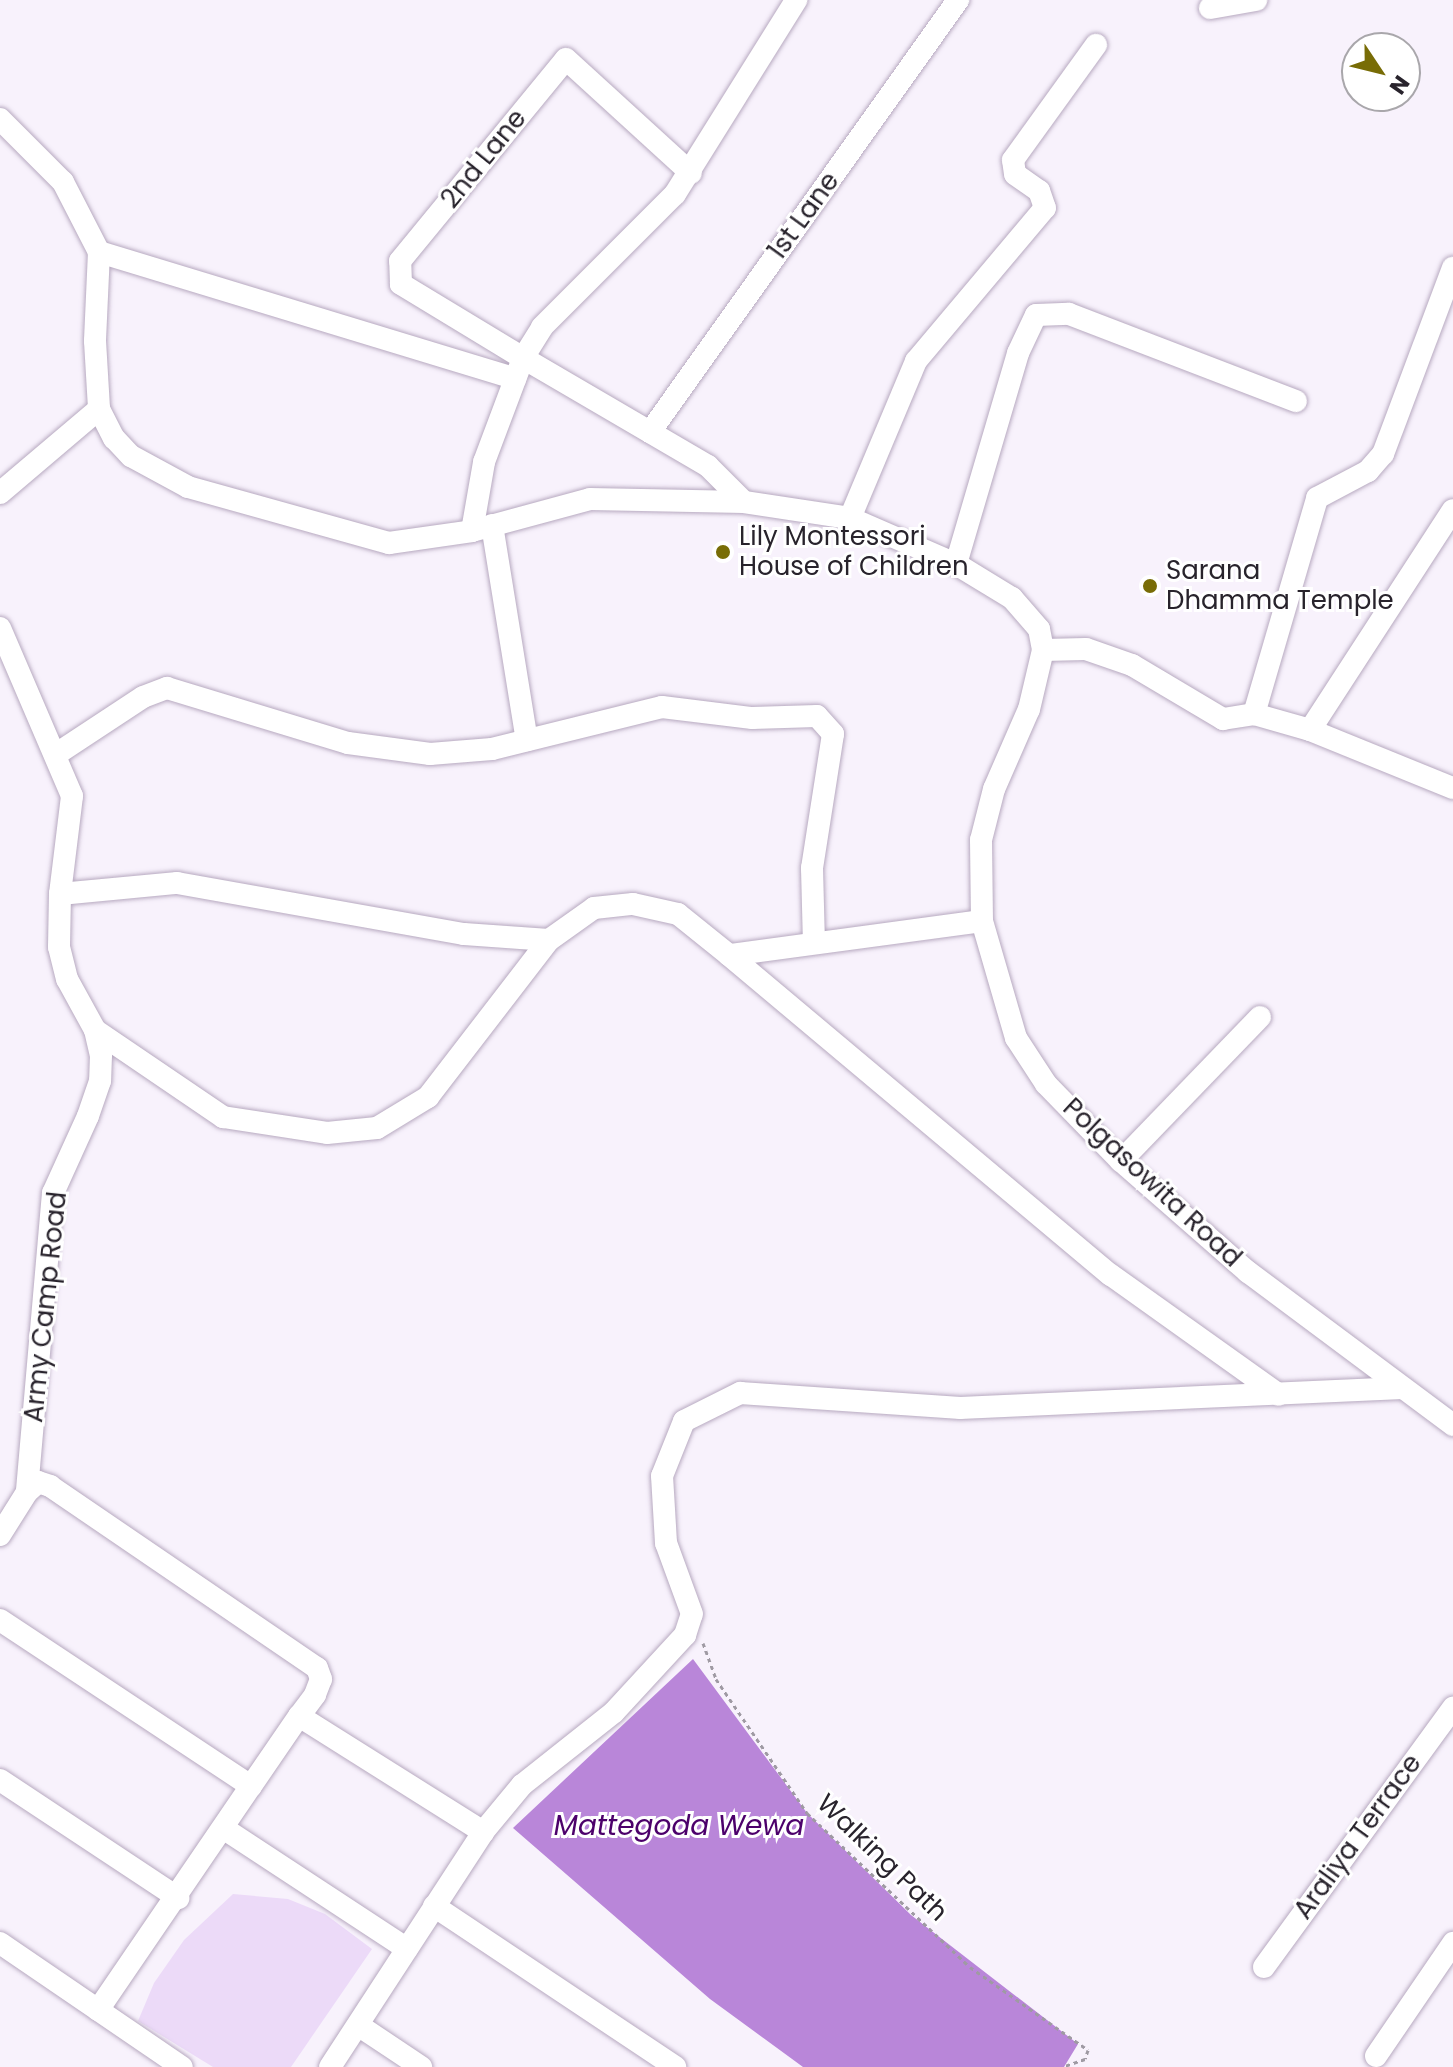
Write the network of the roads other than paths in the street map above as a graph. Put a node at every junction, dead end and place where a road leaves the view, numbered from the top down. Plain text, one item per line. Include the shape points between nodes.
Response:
1 (796, 0) edge
2 (958, 0) edge
3 (1256, 0) edge
4 (1210, 8) dead end
5 (1096, 45) dead end
6 (0, 119) edge
7 (691, 173) junction
8 (99, 252) junction
9 (1453, 268) edge
10 (519, 368) junction
11 (1296, 401) dead end
12 (99, 409) junction
13 (650, 432) junction
14 (0, 493) edge
15 (744, 502) junction
16 (1453, 510) edge
17 (850, 518) junction
18 (482, 528) junction
19 (956, 564) junction
20 (0, 628) edge
21 (1043, 650) junction
22 (1254, 714) junction
23 (1310, 730) junction
24 (527, 740) junction
25 (55, 755) junction
26 (1453, 788) edge
27 (60, 894) junction
28 (982, 921) junction
29 (549, 940) junction
30 (814, 943) junction
31 (729, 955) junction
32 (1260, 1017) dead end
33 (95, 1030) junction
34 (1121, 1161) junction
35 (1403, 1388) junction
36 (1279, 1395) junction
37 (1453, 1425) edge
38 (27, 1492) junction
39 (0, 1535) edge
40 (0, 1620) edge
41 (1453, 1708) edge
42 (299, 1716) junction
43 (0, 1780) edge
44 (251, 1786) junction
45 (223, 1828) junction
46 (483, 1832) junction
47 (178, 1898) junction
48 (434, 1906) junction
49 (0, 1943) edge
50 (1453, 1943) edge
51 (407, 1949) junction
52 (1264, 1967) dead end
53 (98, 2010) junction
54 (358, 2025) junction
55 (1376, 2056) dead end
56 (182, 2067) edge
57 (330, 2067) edge
58 (421, 2067) edge
59 (675, 2067) edge

1 - 7 street
2 - 13 street, 1st Lane
3 - 4 street
5 - 17 street via 1013,160 1015,174 1039,191 1045,208 916,361
6 - 8 street via 63,182
7 - 10 street via 655,217 542,327
7 - 10 street, 2nd Lane via 566,59 400,261 397,274 401,284
8 - 10 street
8 - 12 street
9 - 22 street via 1383,454 1368,471 1317,498
10 - 13 street
10 - 18 street via 484,462
11 - 19 street via 1069,314 1036,315 1018,353
12 - 14 street
12 - 18 street via 131,456 188,487 237,504 389,543
13 - 15 street via 708,466
15 - 17 street
15 - 18 street via 590,499
16 - 23 street
17 - 19 street
18 - 24 street
19 - 21 street via 1012,598 1039,629
20 - 25 street, Army Camp Road
21 - 22 street via 1086,649 1132,665 1223,719
21 - 28 street, Polgasowita Road via 1029,709 994,789 981,840
22 - 23 street
23 - 26 street
24 - 25 street via 430,754 348,743 167,688 143,697
24 - 30 street via 662,707 752,718 817,716 826,722 833,734 812,868
25 - 27 street, Army Camp Road via 72,796
27 - 29 street via 177,883 464,934
27 - 33 street, Army Camp Road via 59,947 67,979
28 - 30 street
28 - 34 street, Polgasowita Road via 1016,1038 1046,1084
29 - 31 street via 594,908 633,904 678,914
29 - 33 street via 428,1097 377,1128 327,1133 223,1117
30 - 31 street
31 - 36 street via 1111,1275
32 - 34 street
33 - 38 street, Army Camp Road via 100,1081 53,1193
34 - 35 street, Polgasowita Road via 1248,1272
35 - 36 street
35 - 37 street, Polgasowita Road
36 - 46 street via 1074,1399 960,1408 740,1393 684,1421 662,1476 666,1543 692,1614 685,1635 614,1712 522,1785
38 - 39 street
38 - 42 street via 38,1482 50,1486 317,1668 321,1679
40 - 44 street
41 - 52 street, Araliya Terrace
42 - 44 street
42 - 46 street
43 - 47 street
44 - 45 street
45 - 47 street
45 - 51 street
46 - 48 street
47 - 53 street
48 - 51 street
48 - 59 street
49 - 53 street
50 - 55 street
51 - 54 street
53 - 56 street
54 - 57 street
54 - 58 street

